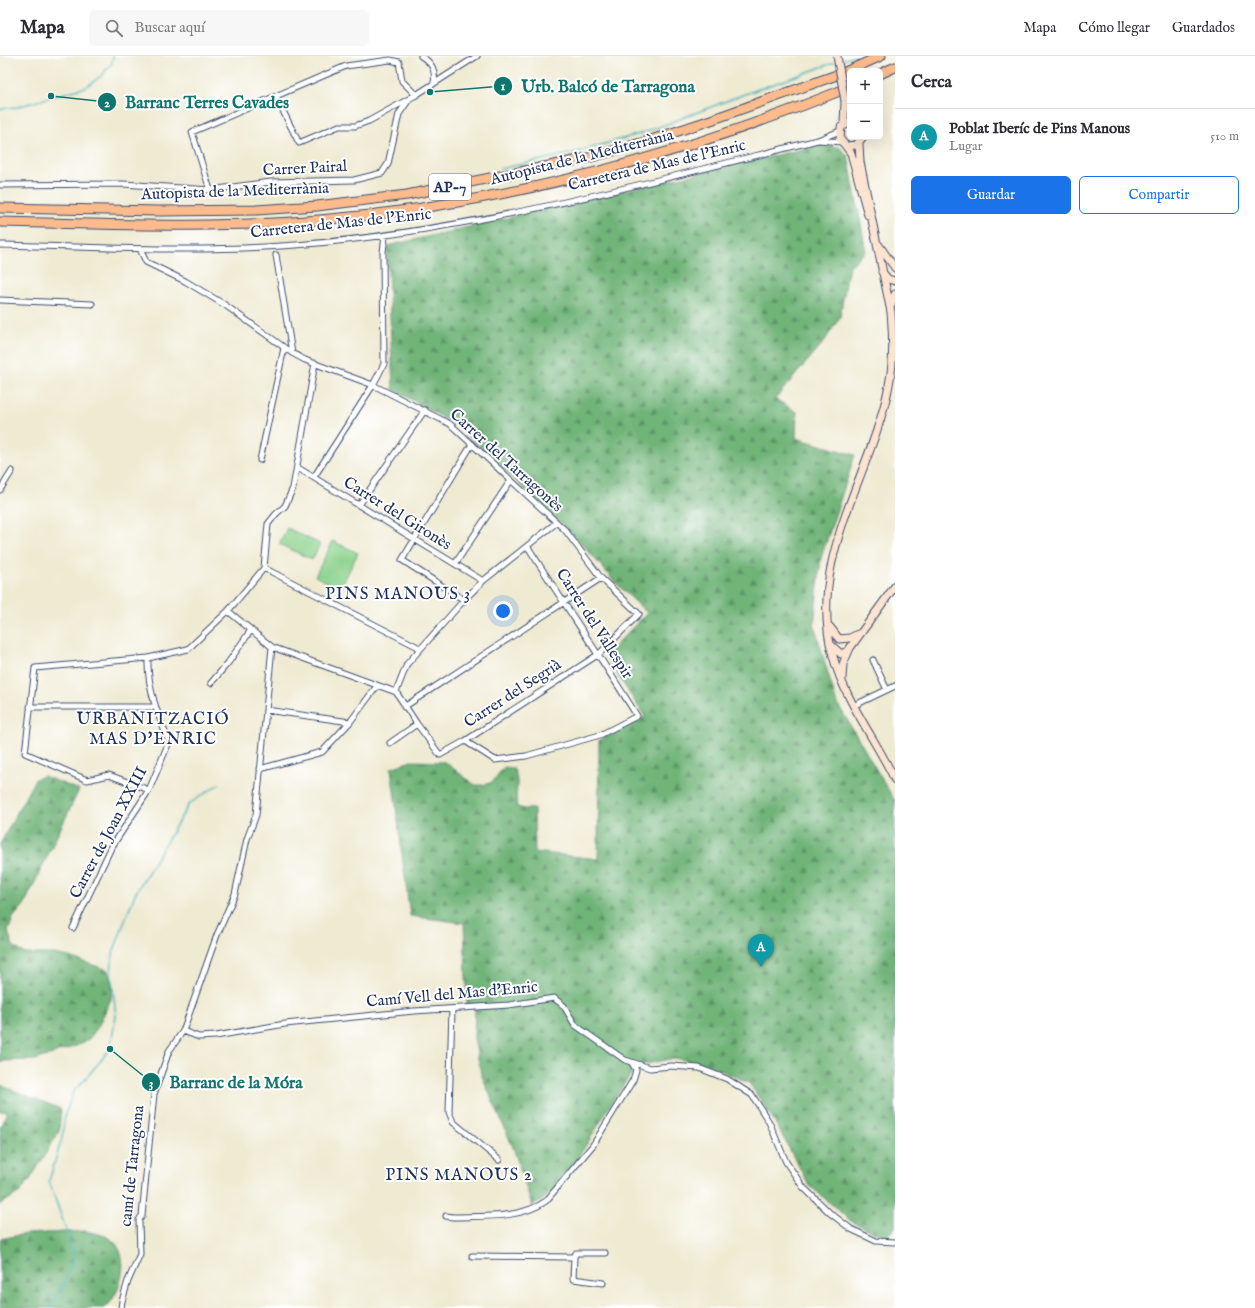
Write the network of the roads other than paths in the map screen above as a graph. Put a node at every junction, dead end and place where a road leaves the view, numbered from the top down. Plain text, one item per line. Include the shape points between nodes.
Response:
1 (421, 56) edge
2 (477, 56) edge
3 (837, 56) edge
4 (881, 56) edge
5 (895, 67) edge
6 (883, 73) edge
7 (434, 83) junction
8 (847, 87) edge
9 (416, 95) junction
10 (276, 97) junction
11 (410, 98) junction
12 (845, 104) junction
13 (847, 108) edge
14 (844, 126) edge
15 (818, 140) junction
16 (861, 140) edge
17 (844, 144) junction
18 (0, 185) edge
19 (210, 190) junction
20 (0, 208) edge
21 (871, 221) junction
22 (0, 222) edge
23 (385, 236) junction
24 (875, 239) junction
25 (0, 245) edge
26 (140, 249) junction
27 (276, 255) dead end
28 (895, 268) edge
29 (882, 272) junction
30 (895, 281) edge
31 (895, 294) edge
32 (0, 300) edge
33 (92, 304) dead end
34 (891, 312) junction
35 (284, 348) junction
36 (292, 353) junction
37 (315, 363) junction
38 (373, 385) junction
39 (425, 410) junction
40 (472, 444) junction
41 (260, 460) dead end
42 (298, 468) junction
43 (12, 472) dead end
44 (314, 477) junction
45 (511, 480) junction
46 (0, 490) edge
47 (359, 505) junction
48 (556, 523) junction
49 (414, 539) junction
50 (528, 547) junction
51 (455, 564) junction
52 (264, 568) junction
53 (601, 578) junction
54 (483, 581) junction
55 (895, 586) edge
56 (464, 600) junction
57 (563, 603) junction
58 (228, 611) junction
59 (828, 623) junction
60 (251, 630) junction
61 (858, 634) junction
62 (842, 639) junction
63 (272, 647) junction
64 (420, 648) junction
65 (849, 649) junction
66 (833, 652) junction
67 (599, 654) junction
68 (148, 658) junction
69 (873, 660) dead end
70 (841, 680) junction
71 (211, 683) dead end
72 (377, 686) junction
73 (895, 686) edge
74 (887, 690) junction
75 (396, 692) junction
76 (853, 706) junction
77 (30, 707) junction
78 (154, 707) junction
79 (404, 707) junction
80 (266, 710) junction
81 (350, 722) junction
82 (417, 724) junction
83 (465, 741) junction
84 (390, 743) dead end
85 (260, 769) junction
86 (895, 780) edge
87 (149, 790) junction
88 (73, 928) dead end
89 (452, 1009) junction
90 (184, 1031) junction
91 (632, 1063) junction
92 (499, 1160) dead end
93 (446, 1216) dead end
94 (895, 1242) edge
95 (605, 1253) dead end
96 (472, 1256) dead end
97 (574, 1257) junction
98 (604, 1283) dead end
99 (121, 1308) edge

1 - 7 street via 430,61 435,73
2 - 7 street
3 - 12 main road, bridge
4 - 20 highway, Autopista de la Mediterrània / AP-7 via 845,72 648,141 588,158 407,195 317,206 256,210
5 - 6 highway
7 - 9 street
8 - 22 highway, Autopista de la Mediterrània / AP-7 via 719,136 645,159 466,202 326,220 261,224
9 - 10 street via 402,81 399,62 390,60 346,66
9 - 11 street
10 - 11 street via 299,143 339,126 355,126 369,121
10 - 19 street via 192,132
11 - 19 street, Carrer Pairal via 399,114 388,164 382,173 354,180 271,182
12 - 13 main road
12 - 14 main road
14 - 15 street
14 - 17 main road
15 - 17 street
15 - 23 street, Carretera de Mas de l'Enric via 655,182 467,222
16 - 17 main road via 853,146
16 - 21 main road via 860,162
17 - 21 main road via 854,162 864,205
18 - 19 street, Carrer Pairal via 123,184
21 - 24 main road
23 - 26 street, Carretera de Mas de l'Enric via 269,247
23 - 38 street via 384,364
24 - 28 main road
24 - 29 main road
25 - 26 street, Carretera de Mas de l'Enric
26 - 35 street, Carrer del Tarragonès via 146,262 225,305
27 - 36 street
29 - 30 main road
29 - 34 main road
31 - 34 main road
32 - 33 street
34 - 59 main road via 893,348 889,386 883,410 834,548 827,590
35 - 36 street, Carrer del Tarragonès
35 - 41 street
36 - 37 street, Carrer del Tarragonès
37 - 38 street, Carrer del Tarragonès
37 - 42 street
38 - 39 street, Carrer del Tarragonès
38 - 44 street
39 - 40 street, Carrer del Tarragonès via 450,424
39 - 47 street
40 - 45 street, Carrer del Tarragonès
40 - 49 street
42 - 44 street, Carrer del Gironès
42 - 52 street via 285,506 268,524
43 - 46 street
44 - 47 street, Carrer del Gironès
45 - 48 street, Carrer del Tarragonès
45 - 51 street
47 - 49 street, Carrer del Gironès
48 - 50 street
48 - 53 street, Carrer del Tarragonès via 582,550
49 - 51 street, Carrer del Gironès
49 - 56 street via 402,560
50 - 54 street
50 - 57 street, Carrer del Vallespir
51 - 54 street, Carrer del Gironès
52 - 58 street
52 - 64 street
53 - 57 street
53 - 67 street, Carrer del Tarragonès via 639,614
54 - 56 street
55 - 61 main road
56 - 64 street
57 - 67 street, Carrer del Vallespir
57 - 79 street
58 - 60 street
58 - 68 street via 188,649
59 - 62 main road via 834,634
59 - 66 main road
60 - 63 street
60 - 71 street
61 - 62 main road
61 - 65 main road
62 - 65 main road via 848,641
62 - 66 main road via 836,642
63 - 72 street
63 - 80 street
64 - 75 street via 407,664
65 - 66 main road via 841,654
65 - 70 main road via 843,664
66 - 70 main road
67 - 83 street, Carrer del Segrià
67 - 83 street, Carrer del Vallespir via 637,716 600,735 526,756 495,760
68 - 77 street via 35,668
68 - 78 street, Carrer de Joan XXIII
69 - 74 street
70 - 76 main road
72 - 75 street
72 - 81 street
73 - 74 street
74 - 76 street
75 - 79 street
76 - 86 main road
77 - 78 street
77 - 87 street via 26,753 86,780 109,775
78 - 87 street, Carrer de Joan XXIII via 169,742
79 - 82 street
80 - 81 street
80 - 85 street
81 - 85 street via 322,752
82 - 83 street, Carrer del Segrià via 440,755
82 - 84 street
85 - 90 street via 256,815 235,894 217,935
87 - 88 street, Carrer de Joan XXIII via 111,848
89 - 90 street, Camí Vell del Mas d'Enric via 284,1024 216,1036 199,1037
89 - 91 street, Camí Vell del Mas d'Enric via 509,1005 554,998 564,1006 575,1025
89 - 92 street via 449,1112 453,1122
90 - 99 street, camí de Tarragona via 169,1051 154,1094 142,1216 139,1220 140,1254 128,1281
91 - 93 street via 636,1070 633,1080 593,1145 546,1201 537,1208 504,1215 453,1218
91 - 94 street, Camí Vell del Mas d'Enric via 650,1068 699,1068 727,1079 752,1095 769,1122 786,1162 803,1187 830,1213 852,1229 876,1241
95 - 97 street via 580,1252
96 - 97 street
97 - 98 street via 573,1279

